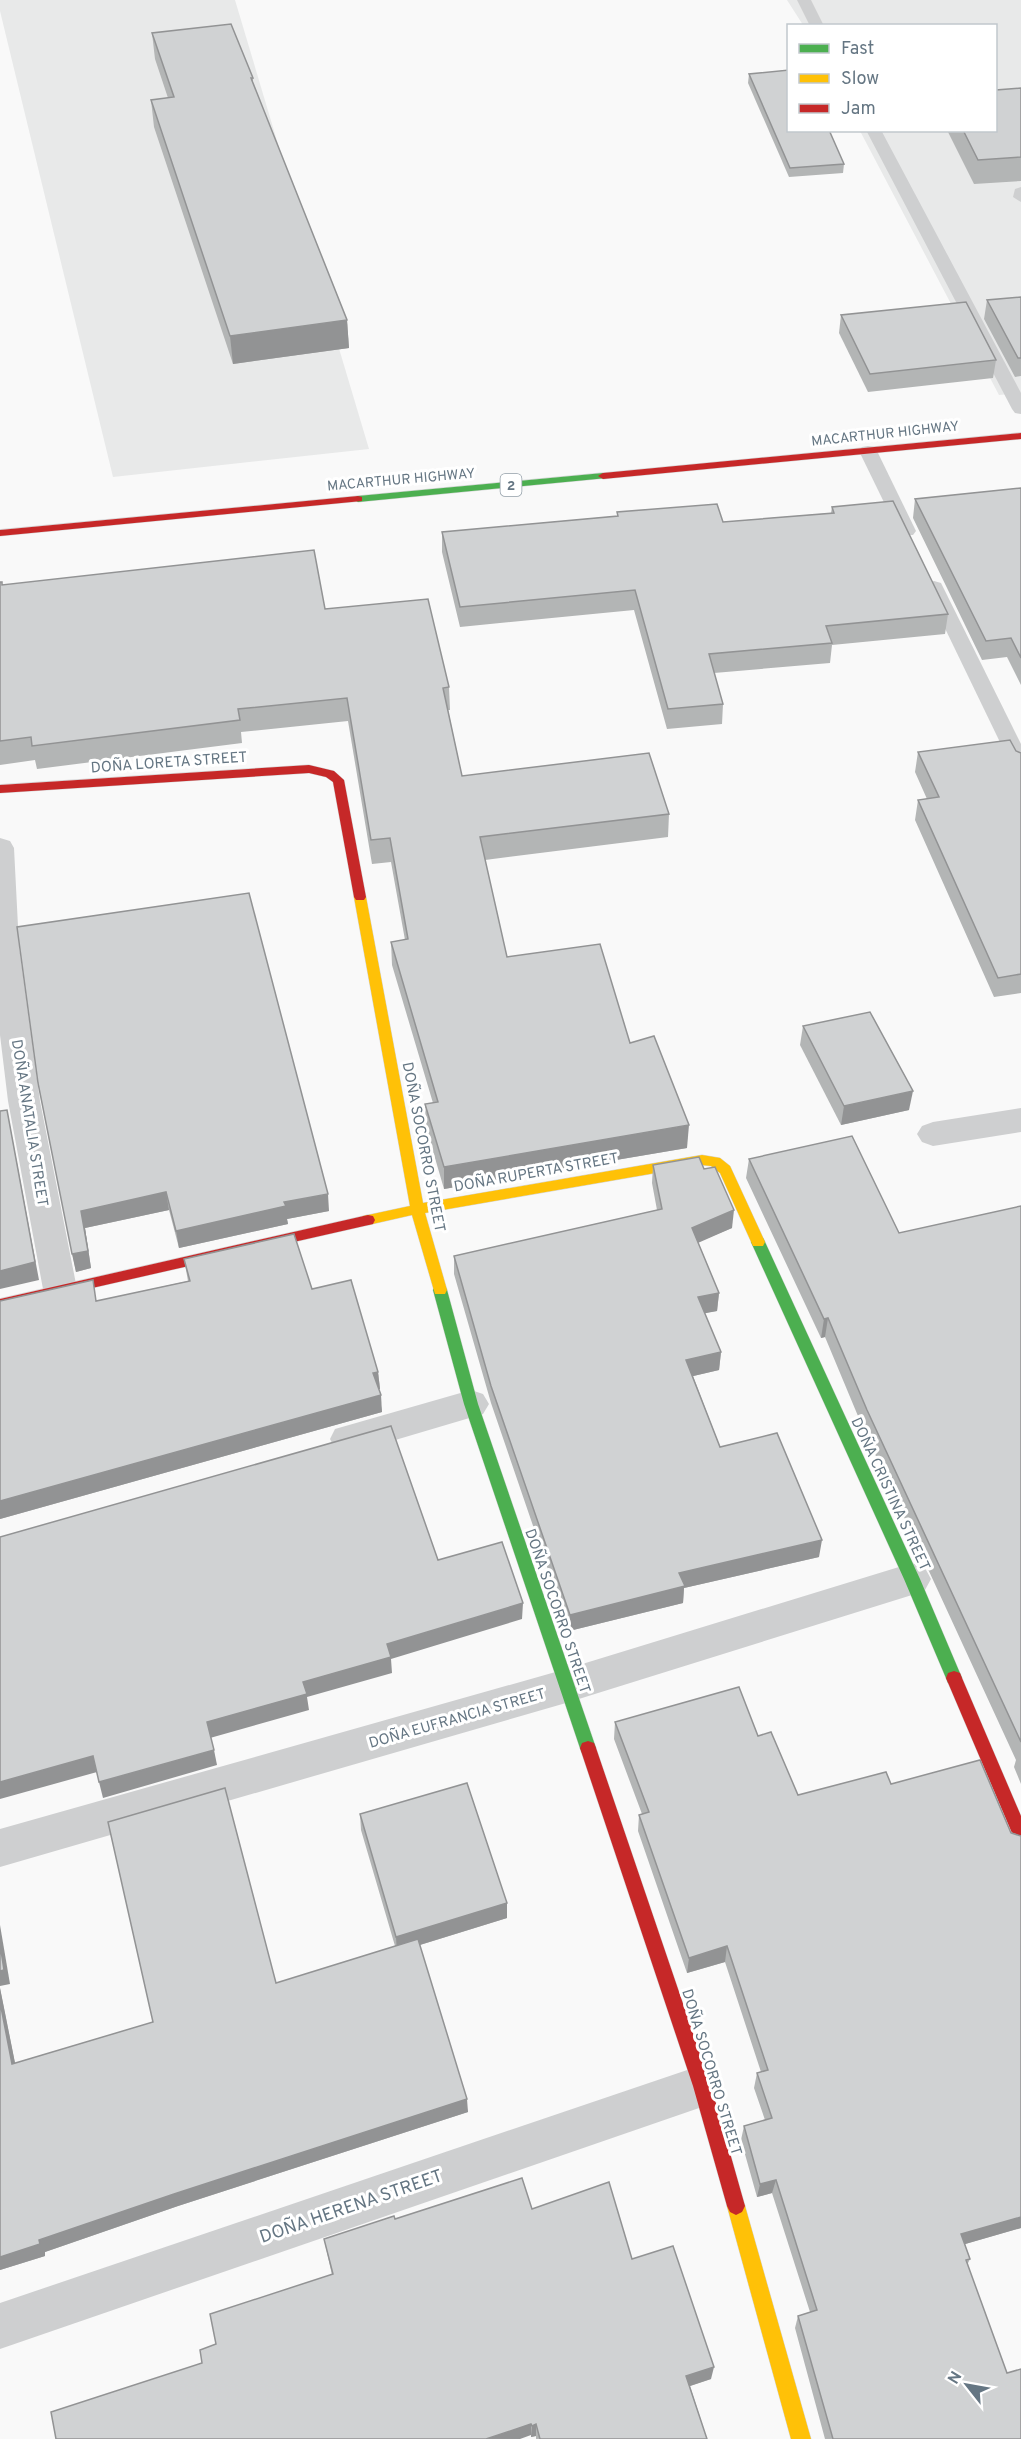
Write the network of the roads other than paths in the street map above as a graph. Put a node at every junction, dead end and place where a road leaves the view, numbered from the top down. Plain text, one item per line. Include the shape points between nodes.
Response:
1 (804, 0) edge
2 (816, 24) edge
3 (874, 132) edge
4 (1021, 192) edge
5 (1021, 197) edge
6 (1021, 409) edge
7 (1021, 436) edge
8 (868, 451) junction
9 (0, 533) edge
10 (914, 546) edge
11 (925, 567) edge
12 (1021, 765) edge
13 (338, 780) joint
14 (0, 789) edge
15 (0, 848) edge
16 (2, 946) edge
17 (12, 1104) edge
18 (1021, 1120) edge
19 (933, 1134) dead end
20 (725, 1170) joint
21 (417, 1209) junction
22 (60, 1289) junction
23 (0, 1304) edge
24 (471, 1404) junction
25 (321, 1446) edge
26 (912, 1579) junction
27 (566, 1686) junction
28 (1021, 1835) edge
29 (0, 1848) edge
30 (702, 2086) junction
31 (0, 2326) edge
32 (801, 2439) edge

1 - 2 lane
3 - 6 lane
4 - 5 lane
7 - 8 main road, MACARTHUR HIGHWAY / 2
8 - 9 main road, MACARTHUR HIGHWAY / 2
8 - 10 lane
11 - 12 lane
13 - 14 main road, DOÑA LORETA STREET via 309,769
13 - 21 main road, DOÑA SOCORRO STREET
15 - 16 street, DOÑA ANATALIA STREET
16 - 17 street, DOÑA ANATALIA STREET
17 - 22 street, DOÑA ANATALIA STREET
18 - 19 street
20 - 21 main road, DOÑA RUPERTA STREET via 715,1162 702,1160
20 - 26 main road, DOÑA CRISTINA STREET
21 - 22 main road, DOÑA RUPERTA STREET
21 - 24 main road, DOÑA SOCORRO STREET
22 - 23 main road, DOÑA RUPERTA STREET
24 - 25 street
24 - 27 main road, DOÑA SOCORRO STREET
26 - 27 street, DOÑA EUFRANCIA STREET
26 - 28 main road, DOÑA CRISTINA STREET
27 - 29 street, DOÑA EUFRANCIA STREET
27 - 30 main road, DOÑA SOCORRO STREET
30 - 31 street, DOÑA HERENA STREET
30 - 32 main road, DOÑA SOCORRO STREET

